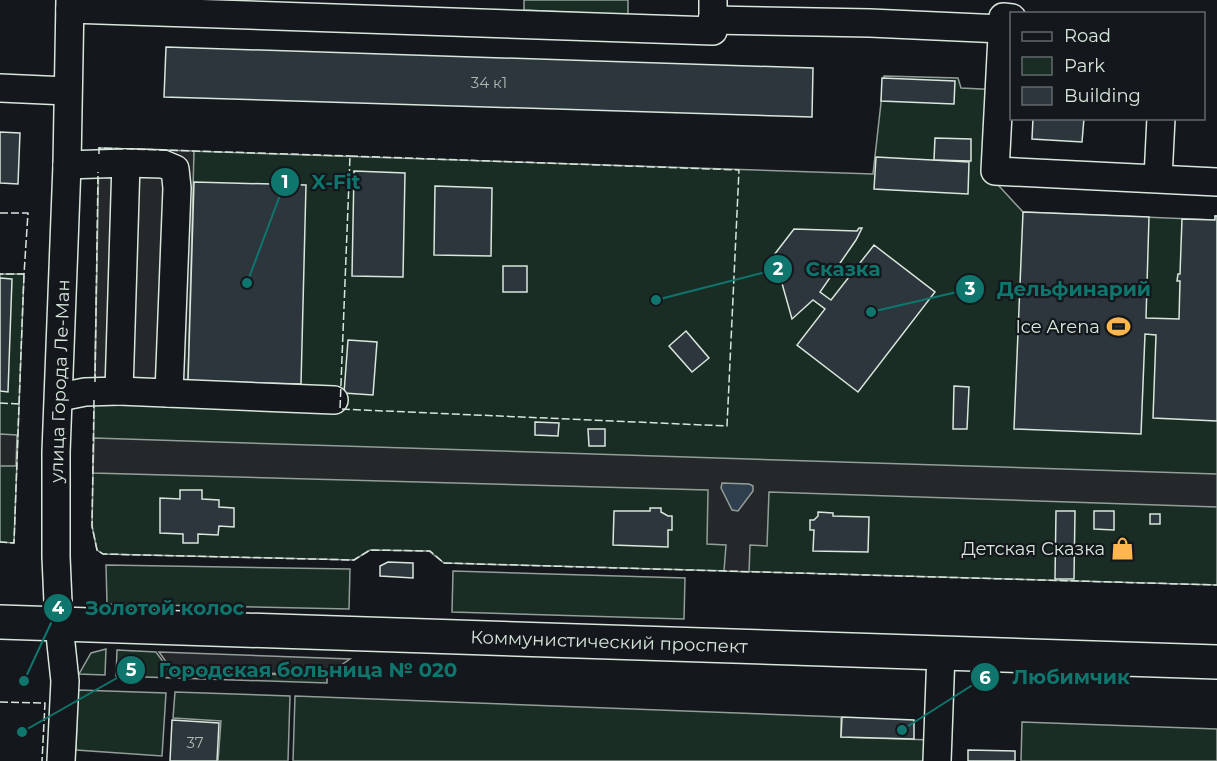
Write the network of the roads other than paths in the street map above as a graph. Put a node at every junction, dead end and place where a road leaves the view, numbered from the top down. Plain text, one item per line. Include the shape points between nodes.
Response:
1 (70, 5) edge
2 (713, 10) edge
3 (1007, 23) edge
4 (0, 88) edge
5 (67, 91) junction
6 (1161, 120) edge
7 (126, 163) junction
8 (67, 165) junction
9 (1158, 178) junction
10 (1217, 182) edge
11 (119, 391) junction
12 (169, 393) junction
13 (60, 397) junction
14 (334, 400) dead end
15 (0, 622) edge
16 (59, 625) junction
17 (941, 653) junction
18 (1217, 662) edge
19 (61, 761) edge
20 (937, 761) edge

1 - 2 street via 712,31
1 - 5 street, улица Города Ле-Ман
2 - 3 street via 870,23
3 - 9 street via 995,171
4 - 5 street
5 - 8 street, улица Города Ле-Ман
6 - 9 street
7 - 8 street
7 - 11 street
7 - 12 street via 175,168
8 - 13 street, улица Города Ле-Ман
9 - 10 street
11 - 12 street
11 - 13 street
12 - 14 street
13 - 16 street, улица Города Ле-Ман via 56,452
15 - 16 main road, Коммунистический проспект
16 - 17 main road, Коммунистический проспект
16 - 19 street, улица Города Ле-Ман via 65,681
17 - 18 main road, Коммунистический проспект
17 - 20 street

